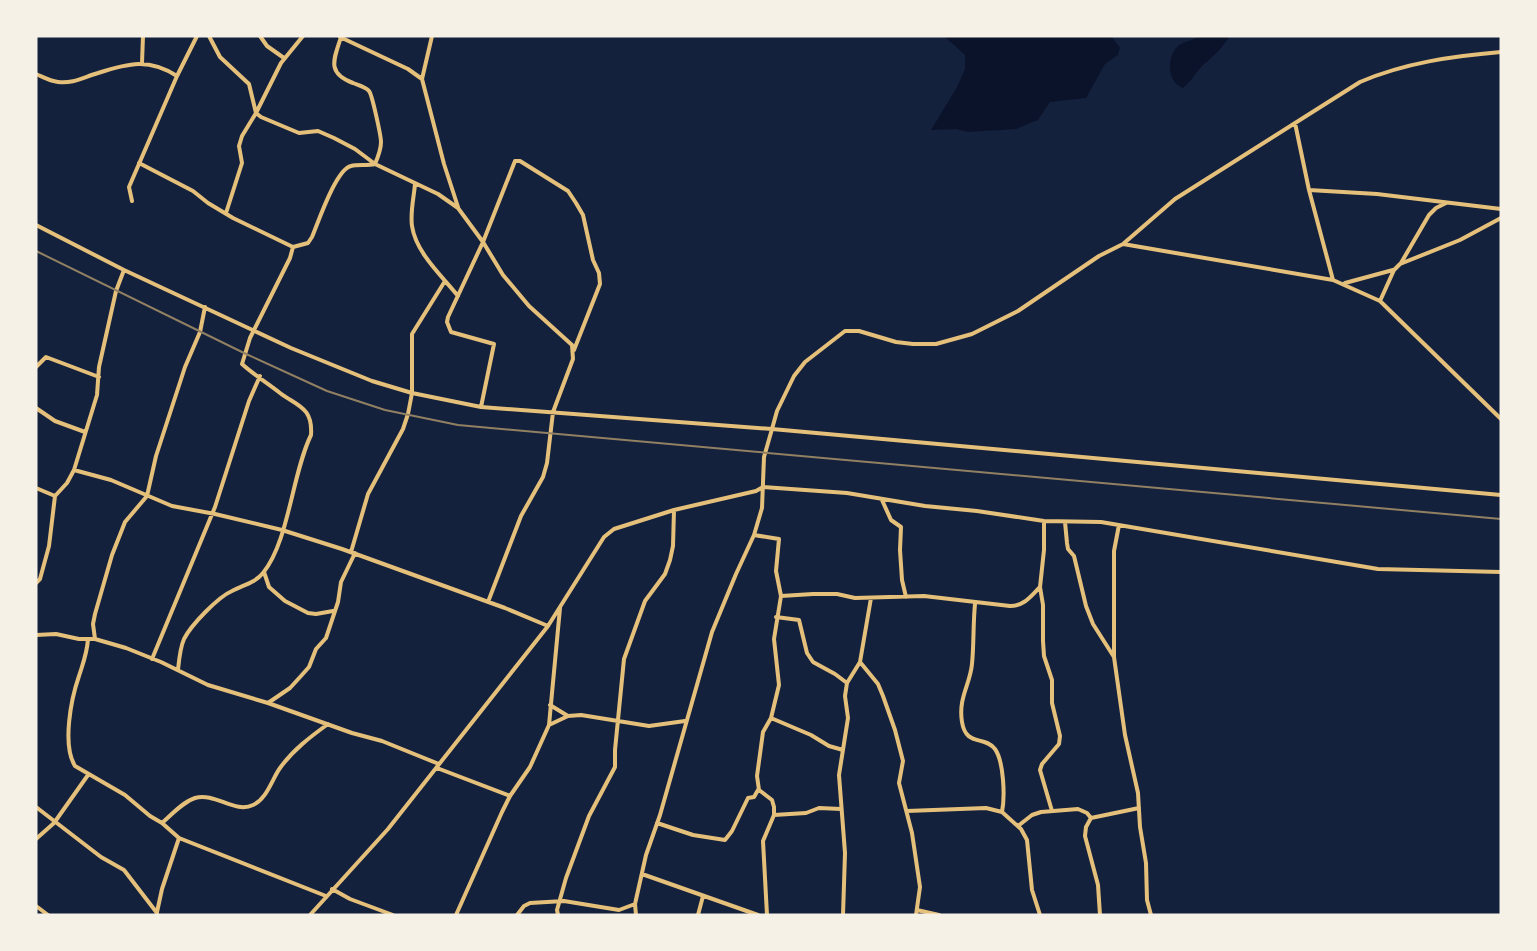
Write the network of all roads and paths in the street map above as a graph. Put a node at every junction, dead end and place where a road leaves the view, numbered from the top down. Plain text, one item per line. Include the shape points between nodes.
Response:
1 (143, 36) edge
2 (197, 36) edge
3 (209, 36) edge
4 (260, 36) edge
5 (303, 36) edge
6 (340, 36) edge
7 (432, 36) edge
8 (1501, 52) edge
9 (284, 58) junction
10 (142, 63) junction
11 (36, 74) edge
12 (177, 76) junction
13 (422, 79) junction
14 (256, 113) junction
15 (1294, 123) junction
16 (140, 163) junction
17 (375, 164) junction
18 (415, 184) junction
19 (1309, 190) junction
20 (132, 201) dead end
21 (1447, 203) junction
22 (458, 208) junction
23 (1501, 208) edge
24 (226, 213) junction
25 (1501, 218) edge
26 (36, 225) edge
27 (483, 242) junction
28 (1123, 244) junction
29 (293, 247) junction
30 (1400, 264) junction
31 (123, 270) junction
32 (1394, 270) junction
33 (446, 280) junction
34 (1333, 280) junction
35 (1344, 284) junction
36 (458, 296) junction
37 (1380, 301) junction
38 (205, 307) junction
39 (255, 331) junction
40 (573, 351) junction
41 (36, 367) edge
42 (260, 376) junction
43 (99, 377) junction
44 (412, 393) junction
45 (481, 407) junction
46 (36, 408) edge
47 (553, 412) junction
48 (1501, 419) edge
49 (772, 429) junction
50 (85, 432) junction
51 (74, 470) junction
52 (763, 487) junction
53 (36, 488) edge
54 (1501, 495) edge
55 (55, 496) junction
56 (147, 496) junction
57 (882, 500) junction
58 (674, 510) junction
59 (212, 513) junction
60 (1044, 521) junction
61 (1065, 522) junction
62 (1119, 525) junction
63 (282, 530) junction
64 (754, 536) junction
65 (353, 553) junction
66 (264, 572) junction
67 (1501, 572) edge
68 (36, 583) edge
69 (1040, 587) junction
70 (781, 596) junction
71 (906, 597) junction
72 (871, 598) junction
73 (488, 602) junction
74 (975, 604) junction
75 (560, 607) junction
76 (334, 611) junction
77 (776, 617) junction
78 (548, 626) junction
79 (36, 635) edge
80 (88, 639) junction
81 (95, 639) junction
82 (1114, 657) junction
83 (152, 659) junction
84 (860, 662) junction
85 (178, 670) junction
86 (847, 683) junction
87 (268, 703) junction
88 (550, 705) junction
89 (568, 716) junction
90 (771, 718) junction
91 (618, 721) junction
92 (685, 721) junction
93 (328, 724) junction
94 (549, 725) junction
95 (843, 750) junction
96 (438, 766) junction
97 (88, 775) junction
98 (759, 790) junction
99 (510, 796) junction
100 (36, 807) edge
101 (841, 808) junction
102 (1139, 808) junction
103 (907, 811) junction
104 (1052, 811) junction
105 (1002, 812) junction
106 (774, 815) junction
107 (1091, 818) junction
108 (54, 823) junction
109 (162, 823) junction
110 (657, 823) junction
111 (1018, 826) junction
112 (179, 838) junction
113 (36, 839) edge
114 (642, 874) junction
115 (332, 889) junction
116 (326, 896) junction
117 (703, 896) junction
118 (559, 902) junction
119 (636, 904) junction
120 (36, 906) edge
121 (916, 913) edge
122 (157, 914) edge
123 (383, 914) edge
124 (48, 915) edge
125 (310, 915) edge
126 (393, 915) edge
127 (456, 915) edge
128 (517, 915) edge
129 (558, 915) edge
130 (636, 915) edge
131 (698, 915) edge
132 (758, 915) edge
133 (767, 915) edge
134 (843, 915) edge
135 (939, 915) edge
136 (1040, 915) edge
137 (1100, 915) edge
138 (1151, 915) edge

1 - 10 street
2 - 12 street
3 - 14 street via 220,57 249,84
4 - 9 street
5 - 9 street
6 - 13 street
6 - 17 street via 333,65 336,73 369,90 374,100 381,141
7 - 13 street
8 - 15 street via 1422,62 1383,72 1359,82
9 - 14 street
10 - 11 street via 69,82
10 - 12 street
12 - 16 street
13 - 22 street
14 - 17 street via 299,133 318,131
14 - 24 street via 239,146 242,163
15 - 19 street
15 - 28 street via 1175,199
16 - 20 street via 129,187
16 - 24 street
17 - 18 street
17 - 29 street via 345,169 308,243
18 - 22 street
18 - 33 street via 415,235
19 - 21 street
19 - 34 street
21 - 23 street
21 - 30 street via 1430,215
22 - 27 street
24 - 29 street
25 - 30 street via 1460,240
26 - 31 street
27 - 36 street
27 - 40 street via 510,283 572,345
27 - 40 street via 515,161 568,191 583,215 600,284
28 - 34 street
28 - 49 street via 1018,312 972,334 936,344 913,344 845,331 805,362 794,376
29 - 39 street
30 - 32 street
31 - 38 street
31 - 43 street
32 - 35 street
32 - 37 street
33 - 36 street
33 - 44 street via 412,334
34 - 35 street
35 - 37 street
36 - 45 street via 448,316 451,332 494,344
37 - 48 street
38 - 39 street
38 - 56 street via 200,332 156,456
39 - 42 street via 242,364
39 - 44 street via 349,372
40 - 47 street
41 - 43 street via 46,357
42 - 59 street
42 - 63 street via 302,406 312,428
43 - 50 street
44 - 45 street
44 - 65 street via 403,429 368,494
45 - 47 street
46 - 50 street via 55,421
47 - 49 street
47 - 73 street via 543,477 521,516
49 - 52 street via 764,457
49 - 54 street
50 - 51 street
51 - 55 street
51 - 56 street
52 - 57 street via 847,493
52 - 58 street
52 - 64 street
53 - 55 street
55 - 68 street via 48,546
56 - 59 street via 172,506
56 - 81 street via 125,522 112,555 95,614
57 - 60 street
57 - 71 street via 891,520 901,527
58 - 75 street via 608,534
58 - 91 street via 670,560 665,574 645,601 624,659
59 - 63 street
59 - 83 street
60 - 61 street
60 - 69 street
61 - 62 street
61 - 82 street via 1068,549 1074,556 1086,606
62 - 67 street via 1378,569
62 - 82 street via 1114,551
63 - 65 street
63 - 66 street
64 - 70 street via 779,539 776,571
64 - 92 street via 716,623
65 - 73 street
65 - 76 street
66 - 76 street via 269,588 285,601 308,613
66 - 85 street via 255,581 223,596 206,612 184,639
69 - 74 street via 1019,606
69 - 104 street via 1044,656 1052,680 1052,703 1060,736 1040,770
70 - 72 street via 837,594
70 - 77 street
71 - 72 street
71 - 74 street
72 - 84 street
73 - 78 street
74 - 105 street via 972,665 960,710 967,735 989,744 999,758 1004,787
75 - 78 street
75 - 88 street
76 - 87 street via 326,638 316,649 309,667 290,688
77 - 86 street via 799,620 813,662
77 - 90 street via 779,686
78 - 96 street
79 - 80 street
80 - 81 street
80 - 97 street via 70,718 69,749 75,766
81 - 83 street
82 - 102 street
83 - 85 street
84 - 86 street
84 - 103 street via 878,684 895,730 903,761 899,783
85 - 87 street via 221,690
86 - 95 street via 848,718
87 - 93 street
88 - 89 street
88 - 94 street
89 - 91 street
89 - 94 street
90 - 95 street
90 - 98 street via 763,732
91 - 92 street via 649,726
91 - 118 street via 615,767 589,816
92 - 110 street
93 - 96 street via 399,747
93 - 109 street via 297,747 252,806 236,806 213,797 196,798
94 - 99 street via 530,767
95 - 101 street
96 - 99 street
96 - 115 street via 388,829
97 - 108 street
97 - 109 street via 125,795
98 - 106 street via 772,800
98 - 110 street via 748,798 725,840
99 - 127 street
100 - 108 street
101 - 106 street
101 - 134 street via 845,845
102 - 107 street
102 - 138 street
103 - 105 street via 986,808
103 - 121 street via 920,887
104 - 107 street via 1078,809
104 - 111 street via 1032,815
105 - 111 street
106 - 133 street via 763,841
107 - 137 street via 1085,836 1098,885
108 - 113 street
108 - 122 street via 124,870
109 - 112 street
110 - 114 street
111 - 136 street via 1027,840 1032,890
112 - 116 street
112 - 122 street
114 - 117 street
114 - 119 street
115 - 116 street
115 - 123 street
116 - 125 street
117 - 131 street
117 - 132 street
118 - 119 street via 619,910
118 - 128 street via 530,903
118 - 129 street
119 - 130 street
120 - 124 street
121 - 135 street
123 - 126 street

